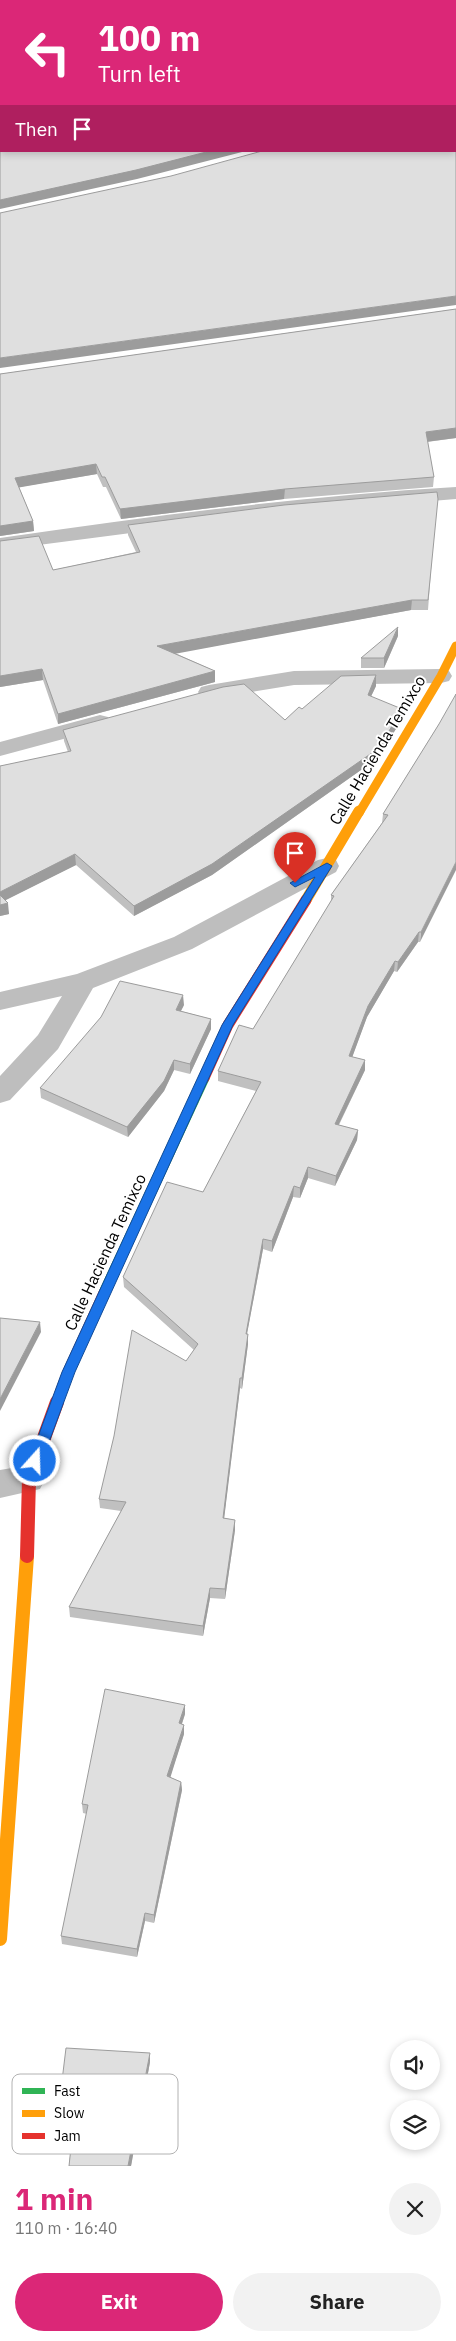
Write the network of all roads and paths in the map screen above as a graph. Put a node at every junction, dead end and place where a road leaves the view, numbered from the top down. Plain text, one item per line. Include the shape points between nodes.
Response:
1 (456, 493) edge
2 (0, 544) edge
3 (456, 646) edge
4 (441, 676) junction
5 (192, 697) edge
6 (125, 715) edge
7 (0, 749) edge
8 (327, 866) junction
9 (83, 982) junction
10 (0, 1001) edge
11 (0, 1093) edge
12 (14, 1481) edge
13 (0, 1939) edge

1 - 2 street via 220,512
3 - 4 street, Calle Hacienda Temixco
4 - 5 street via 294,678 221,689
4 - 8 street, Calle Hacienda Temixco
6 - 7 street
8 - 9 street via 183,943
8 - 12 street, Calle Hacienda Temixco via 228,1025 68,1372
9 - 10 street
9 - 11 street via 48,1042
12 - 13 street, Calle Hacienda Temixco via 27,1577

